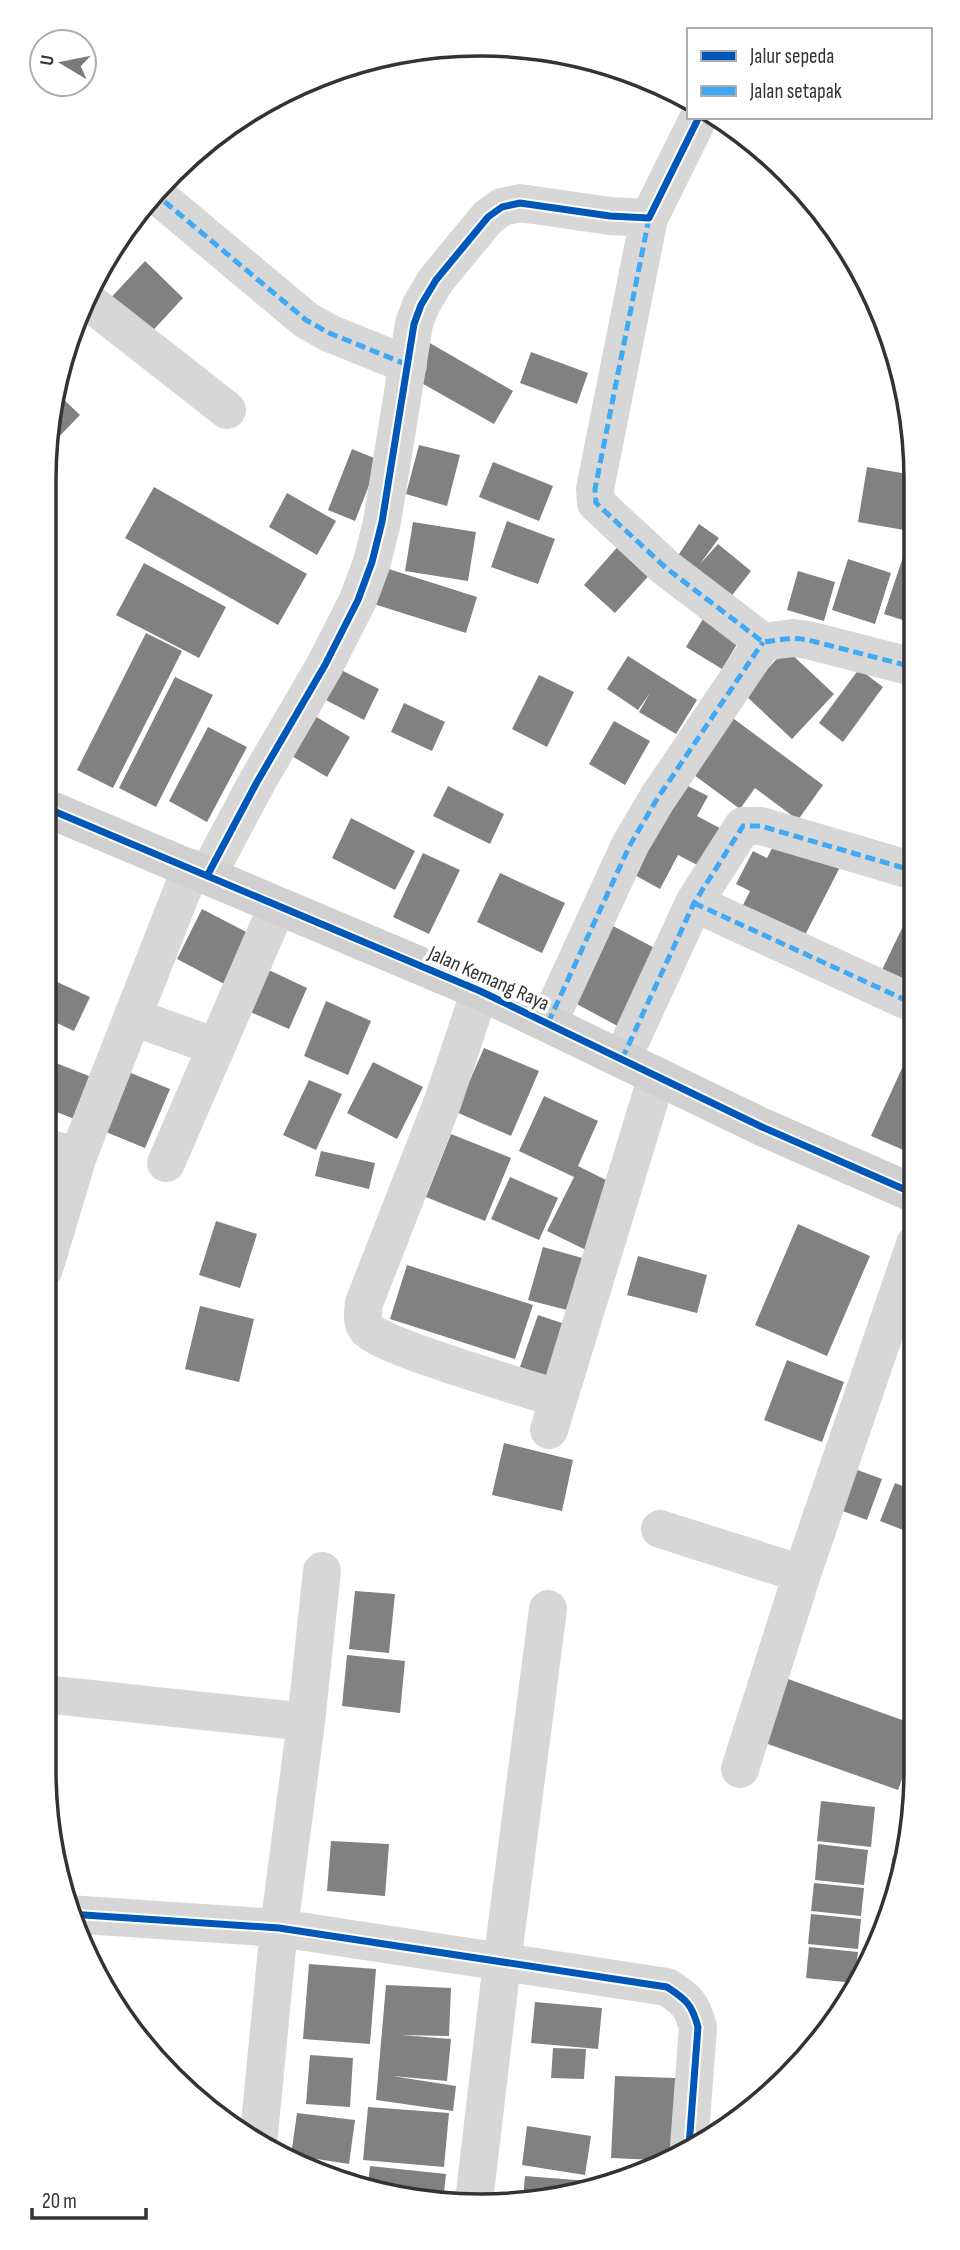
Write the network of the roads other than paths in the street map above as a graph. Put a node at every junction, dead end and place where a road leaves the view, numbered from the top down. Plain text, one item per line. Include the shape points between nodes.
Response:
1 (698, 119) edge
2 (162, 199) edge
3 (649, 218) junction
4 (94, 306) edge
5 (408, 365) junction
6 (227, 410) dead end
7 (763, 642) junction
8 (904, 665) edge
9 (56, 812) edge
10 (904, 868) edge
11 (199, 872) junction
12 (694, 903) junction
13 (277, 907) junction
14 (480, 991) junction
15 (904, 999) edge
16 (133, 1017) junction
17 (548, 1023) junction
18 (216, 1047) junction
19 (622, 1059) junction
20 (657, 1076) junction
21 (61, 1152) edge
22 (166, 1163) dead end
23 (56, 1186) edge
24 (904, 1189) edge
25 (904, 1276) edge
26 (660, 1529) dead end
27 (322, 1571) dead end
28 (802, 1574) junction
29 (548, 1609) dead end
30 (56, 1695) edge
31 (306, 1722) junction
32 (740, 1769) dead end
33 (82, 1915) edge
34 (279, 1928) junction
35 (502, 1963) junction
36 (259, 2132) edge
37 (690, 2138) edge
38 (475, 2194) edge

1 - 3 street
2 - 5 street via 306,320
3 - 5 street via 520,203 502,207 488,217 436,279 414,324
3 - 7 street via 595,489 596,503 666,568
4 - 6 street
5 - 11 street via 382,522 358,600 257,782
7 - 8 street via 808,640
7 - 17 street via 643,822
9 - 11 street, Jalan Kemang Raya
10 - 12 street via 761,826 743,826
11 - 13 street, Jalan Kemang Raya
11 - 16 street
12 - 15 street
12 - 19 street
13 - 14 street, Jalan Kemang Raya
13 - 18 street
14 - 17 street, Jalan Kemang Raya
14 - 20 street via 443,1101 364,1303 366,1329 377,1337 444,1362 553,1414
16 - 18 street
16 - 21 street
17 - 19 street, Jalan Kemang Raya
18 - 22 street
19 - 20 street, Jalan Kemang Raya
20 - 24 street, Jalan Kemang Raya
21 - 23 street
25 - 28 street
26 - 28 street
27 - 31 street
28 - 32 street
29 - 35 street
30 - 31 street
31 - 34 street
33 - 34 street
34 - 35 street
34 - 36 street
35 - 37 street via 667,1987 685,1998 698,2027
35 - 38 street

